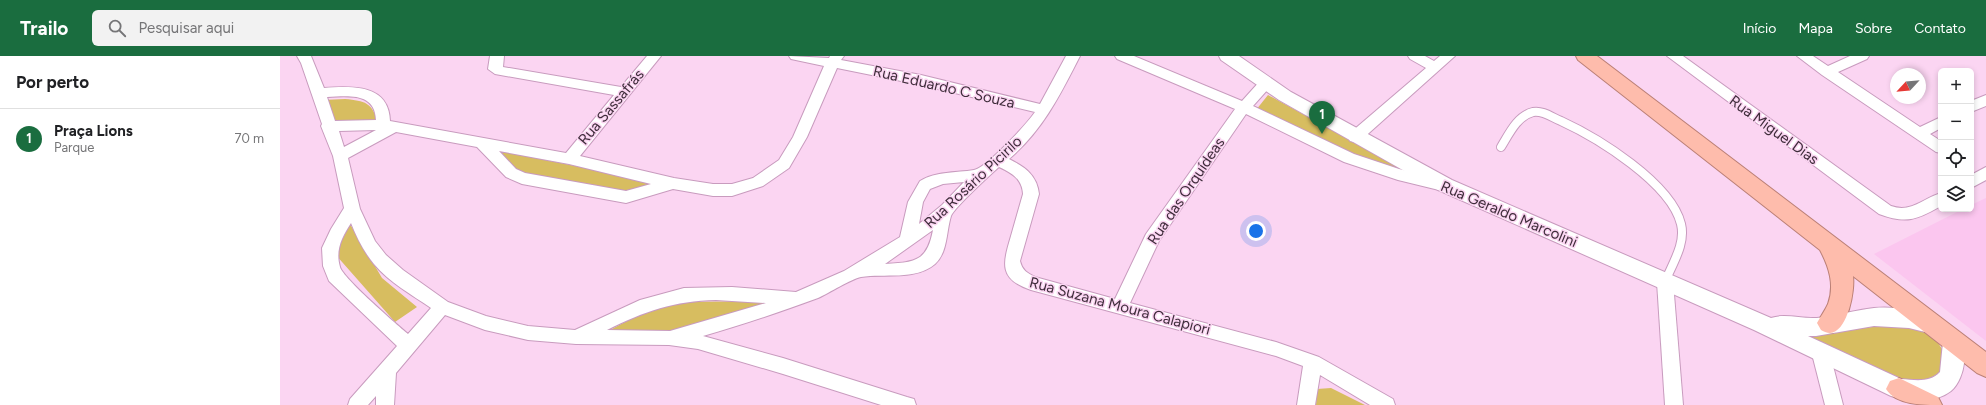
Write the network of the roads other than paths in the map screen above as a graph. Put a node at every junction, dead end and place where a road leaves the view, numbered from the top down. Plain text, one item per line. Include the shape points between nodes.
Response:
1 (497, 56) edge
2 (654, 56) edge
3 (796, 56) edge
4 (1073, 56) edge
5 (1122, 56) edge
6 (1227, 56) edge
7 (1414, 56) edge
8 (1448, 56) edge
9 (1585, 56) edge
10 (1674, 56) edge
11 (1804, 56) edge
12 (1862, 56) edge
13 (308, 58) edge
14 (834, 59) edge
15 (1435, 67) junction
16 (1828, 72) junction
17 (1265, 84) junction
18 (624, 92) junction
19 (318, 93) junction
20 (1986, 100) edge
21 (1974, 106) edge
22 (1244, 107) junction
23 (1046, 108) junction
24 (1938, 124) edge
25 (328, 126) junction
26 (389, 126) junction
27 (1919, 133) junction
28 (1355, 137) junction
29 (484, 144) junction
30 (1938, 146) edge
31 (1501, 147) dead end
32 (340, 156) junction
33 (569, 159) junction
34 (999, 160) junction
35 (980, 175) junction
36 (674, 184) junction
37 (1445, 185) junction
38 (1938, 201) edge
39 (352, 209) junction
40 (944, 212) junction
41 (908, 239) junction
42 (1826, 241) junction
43 (858, 272) junction
44 (1665, 282) junction
45 (802, 298) junction
46 (1120, 306) junction
47 (442, 307) junction
48 (1829, 323) junction
49 (1762, 324) junction
50 (1933, 325) junction
51 (576, 337) junction
52 (669, 338) junction
53 (1954, 342) junction
54 (408, 346) junction
55 (1820, 350) junction
56 (1313, 362) junction
57 (1986, 366) edge
58 (387, 370) junction
59 (1899, 389) junction
60 (357, 405) edge
61 (385, 405) edge
62 (907, 405) edge
63 (1306, 405) edge
64 (1386, 405) edge
65 (1674, 405) edge
66 (1834, 405) edge
67 (1929, 405) edge

1 - 18 street via 494,66 500,71
2 - 18 street, Rua Sassafrás
3 - 14 street, Rua Eduardo C Souza
4 - 23 street, Rua Rosário Picirilo
5 - 22 street, Rua Geraldo Marcolini
6 - 17 street
7 - 15 street
8 - 15 street
9 - 42 highway
10 - 38 street, Rua Miguel Dias via 1875,204 1893,214 1912,215
11 - 16 street
12 - 16 street
13 - 19 street
14 - 23 street, Rua Eduardo C Souza
14 - 36 street via 800,137 784,164 767,177 746,187 732,190
15 - 28 street
16 - 27 street
17 - 22 street, Rua das Orquídeas
17 - 28 street
18 - 33 street, Rua Sassafrás
19 - 25 street
19 - 26 street via 370,95 378,100
20 - 21 street
22 - 37 street, Rua Geraldo Marcolini via 1349,158 1398,174
22 - 46 street, Rua das Orquídeas via 1152,238
23 - 34 street, Rua Rosário Picirilo via 1022,138
24 - 27 street
25 - 26 street
25 - 32 street
26 - 29 street
26 - 32 street
27 - 30 street
28 - 37 street
29 - 33 street
29 - 36 street via 511,173 522,178 626,197
31 - 44 lane via 1518,121 1534,111 1586,132 1613,148 1640,169 1670,202 1682,225 1682,241
32 - 39 street
33 - 36 street
34 - 35 street, Rua Rosário Picirilo
34 - 46 street, Rua Suzana Moura Calapiori via 1022,173 1031,186 1031,194 1013,252 1012,269 1016,274 1030,283
35 - 40 street, Rua Rosário Picirilo
35 - 41 street via 935,180 924,186 917,199
37 - 44 street, Rua Geraldo Marcolini
39 - 47 street via 380,260
39 - 54 street via 335,236 329,263 335,276
40 - 41 street, Rua Rosário Picirilo
40 - 43 street via 936,247 925,263 906,268
41 - 43 street, Rua Rosário Picirilo
42 - 48 highway via 1839,266 1843,286 1842,300
42 - 50 highway
43 - 45 street, Rua Rosário Picirilo
44 - 49 street, Rua Geraldo Marcolini
44 - 65 street
45 - 51 street via 715,294 669,298 631,311
45 - 52 street, Rua Rosário Picirilo via 748,317
46 - 56 street, Rua Suzana Moura Calapiori via 1276,349
47 - 51 street via 485,323 528,333
47 - 54 street
48 - 49 street, Rua Geraldo Marcolini via 1816,327
48 - 50 street, Rua Geraldo Marcolini via 1890,317
49 - 55 street, Rua Geraldo Marcolini
50 - 53 highway
51 - 52 street
52 - 62 street via 733,351
53 - 57 highway
53 - 59 street, Rua Geraldo Marcolini via 1953,365 1946,382 1924,391
54 - 58 street
55 - 59 street, Rua Geraldo Marcolini
55 - 66 street
56 - 63 street
56 - 64 street, Rua Suzana Moura Calapiori
58 - 60 street
58 - 61 street
59 - 67 highway

